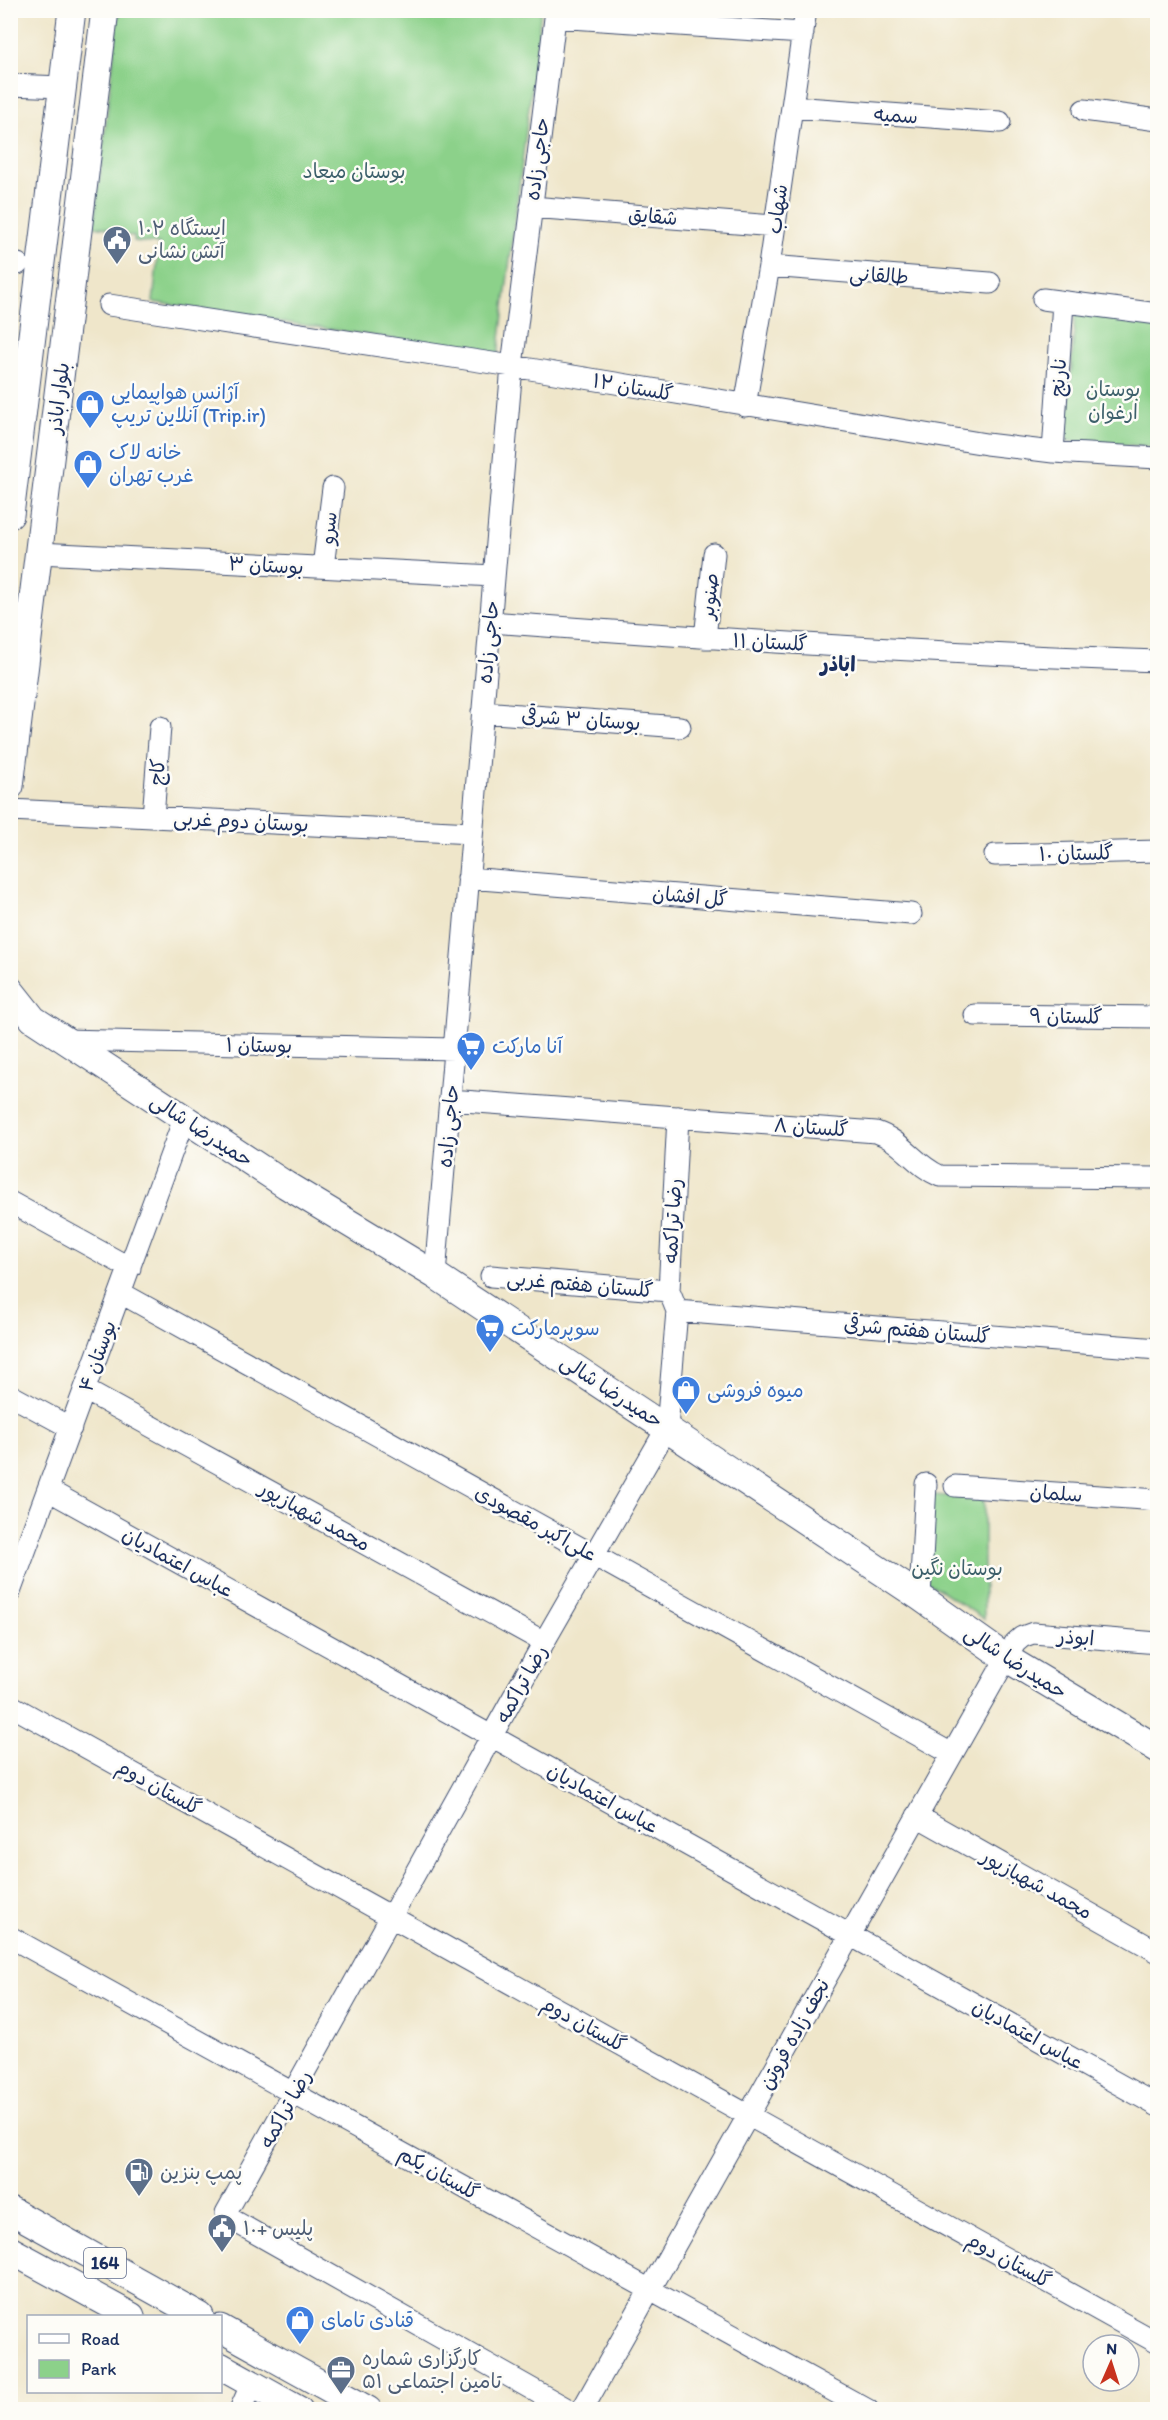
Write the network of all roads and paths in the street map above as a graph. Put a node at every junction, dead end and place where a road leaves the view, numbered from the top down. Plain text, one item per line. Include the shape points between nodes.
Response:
1 (72, 10) edge
2 (105, 10) edge
3 (806, 10) edge
4 (555, 14) edge
5 (803, 33) junction
6 (10, 85) edge
7 (63, 87) junction
8 (792, 107) junction
9 (1084, 110) dead end
10 (1158, 120) edge
11 (1000, 122) dead end
12 (531, 207) junction
13 (774, 226) junction
14 (769, 266) junction
15 (990, 283) dead end
16 (109, 305) dead end
17 (1158, 314) edge
18 (512, 366) junction
19 (745, 406) junction
20 (16, 433) edge
21 (1053, 452) junction
22 (1158, 458) edge
23 (333, 488) dead end
24 (10, 515) edge
25 (39, 553) junction
26 (714, 554) dead end
27 (323, 567) junction
28 (494, 576) junction
29 (490, 622) junction
30 (705, 638) junction
31 (1158, 661) edge
32 (482, 712) junction
33 (160, 727) dead end
34 (680, 727) dead end
35 (10, 786) edge
36 (10, 810) edge
37 (153, 817) junction
38 (472, 833) junction
39 (1158, 851) edge
40 (995, 855) dead end
41 (468, 878) junction
42 (911, 914) dead end
43 (10, 990) edge
44 (975, 1016) dead end
45 (1158, 1017) edge
46 (22, 1019) edge
47 (64, 1040) junction
48 (454, 1049) junction
49 (450, 1100) junction
50 (678, 1117) junction
51 (184, 1119) junction
52 (1158, 1178) edge
53 (10, 1202) edge
54 (130, 1268) junction
55 (435, 1275) junction
56 (491, 1276) dead end
57 (669, 1291) junction
58 (121, 1293) junction
59 (677, 1311) junction
60 (1158, 1349) edge
61 (85, 1390) junction
62 (10, 1395) edge
63 (71, 1428) junction
64 (667, 1428) junction
65 (926, 1484) dead end
66 (955, 1486) dead end
67 (48, 1490) junction
68 (1158, 1500) edge
69 (20, 1539) edge
70 (594, 1555) junction
71 (10, 1593) edge
72 (920, 1597) junction
73 (544, 1642) junction
74 (1158, 1643) edge
75 (1006, 1658) junction
76 (10, 1705) edge
77 (492, 1736) junction
78 (1158, 1749) edge
79 (952, 1754) junction
80 (917, 1816) junction
81 (391, 1916) junction
82 (850, 1935) junction
83 (10, 1937) edge
84 (1158, 1952) edge
85 (294, 2093) junction
86 (1158, 2106) edge
87 (748, 2115) junction
88 (10, 2210) edge
89 (10, 2250) edge
90 (650, 2289) junction
91 (129, 2315) edge
92 (198, 2315) edge
93 (222, 2329) edge
94 (1158, 2343) edge
95 (222, 2367) edge
96 (252, 2383) junction
97 (240, 2409) edge
98 (299, 2409) edge
99 (368, 2409) edge
100 (569, 2409) edge
101 (582, 2409) edge
102 (868, 2409) edge

1 - 7 main road, بلوار اباذر
2 - 25 main road, بلوار اباذر
3 - 5 street, شهاب
4 - 5 street
4 - 12 street, حاجی زاده
5 - 8 street, شهاب
6 - 7 street
7 - 20 main road, بلوار اباذر
8 - 11 street, سمیه
8 - 13 street, شهاب
9 - 10 street
12 - 13 street, شقایق
12 - 18 street, حاجی زاده
13 - 14 street, شهاب
14 - 15 street, طالقانی
14 - 19 street, شهاب
16 - 18 street, گلستان ۱۲
17 - 21 street, نارنج via 1053,301
18 - 19 street, گلستان ۱۲
18 - 28 street, حاجی زاده
19 - 21 street, گلستان ۱۲
20 - 24 main road, بلوار اباذر
21 - 22 street, گلستان ۱۲
23 - 27 street, سرو
25 - 27 street, بوستان ۳
25 - 35 main road, بلوار اباذر
26 - 30 street, صنوبر
27 - 28 street, بوستان ۳
28 - 29 street, حاجی زاده
29 - 30 street, گلستان ۱۱
29 - 32 street, حاجی زاده
30 - 31 street, گلستان ۱۱
32 - 34 street, بوستان ۳ شرقی
32 - 38 street, حاجی زاده
33 - 37 street, کاج
36 - 37 street, بوستان دوم غربی
37 - 38 street, بوستان دوم غربی
38 - 41 street, حاجی زاده
39 - 40 street, گلستان ۱۰
41 - 42 street, گل افشان
41 - 48 street, حاجی زاده
43 - 46 main road, حمیدرضا شالی
44 - 45 street, گلستان ۹
46 - 47 main road, حمیدرضا شالی
47 - 48 street, بوستان ۱
47 - 51 main road, حمیدرضا شالی
48 - 49 street, حاجی زاده
49 - 50 street, گلستان ٨
49 - 55 street, حاجی زاده
50 - 52 street, گلستان ٨ via 876,1132 889,1136 927,1171 940,1176
50 - 57 street, رضا تراکمه
51 - 54 street, بوستان ۴
51 - 55 main road, حمیدرضا شالی
53 - 54 street
54 - 58 street, بوستان ۴
55 - 64 main road, حمیدرضا شالی
56 - 57 street, گلستان هفتم غربی
57 - 59 street, رضا تراکمه
58 - 61 street, بوستان ۴
58 - 70 street, علی‌اکبر مقصودی
59 - 60 street, گلستان هفتم شرقی
59 - 64 street, رضا تراکمه
61 - 63 street, بوستان ۴
61 - 73 street, محمد شهبازپور
62 - 63 street
63 - 67 street, بوستان ۴
64 - 70 street, رضا تراکمه
64 - 72 main road, حمیدرضا شالی
65 - 72 street
66 - 68 street, سلمان
67 - 69 street, بوستان ۴
67 - 77 street, عباس اعتمادیان
69 - 71 street, بوستان ۴
70 - 73 street, رضا تراکمه
70 - 79 street, علی‌اکبر مقصودی
72 - 75 main road, حمیدرضا شالی
73 - 77 street, رضا تراکمه
74 - 75 street, ابوذر via 1034,1633 1015,1643
75 - 78 main road, حمیدرضا شالی
75 - 79 street, نجف زاده فروتن
76 - 81 street, گلستان دوم
77 - 81 street, رضا تراکمه
77 - 82 street, عباس اعتمادیان
79 - 80 street, نجف زاده فروتن
80 - 82 street, نجف زاده فروتن
80 - 84 street, محمد شهبازپور
81 - 85 street, رضا تراکمه
81 - 87 street, گلستان دوم
82 - 86 street, عباس اعتمادیان
82 - 87 street, نجف زاده فروتن
83 - 85 street, گلستان یکم
85 - 90 street, گلستان یکم
85 - 100 street, رضا تراکمه via 226,2216
87 - 90 street, نجف زاده فروتن
87 - 94 street, گلستان دوم
88 - 92 main road, 164
89 - 91 main road, 164
90 - 101 street, نجف زاده فروتن
90 - 102 street, گلستان یکم
93 - 99 main road
95 - 96 main road
96 - 97 street
96 - 98 main road

